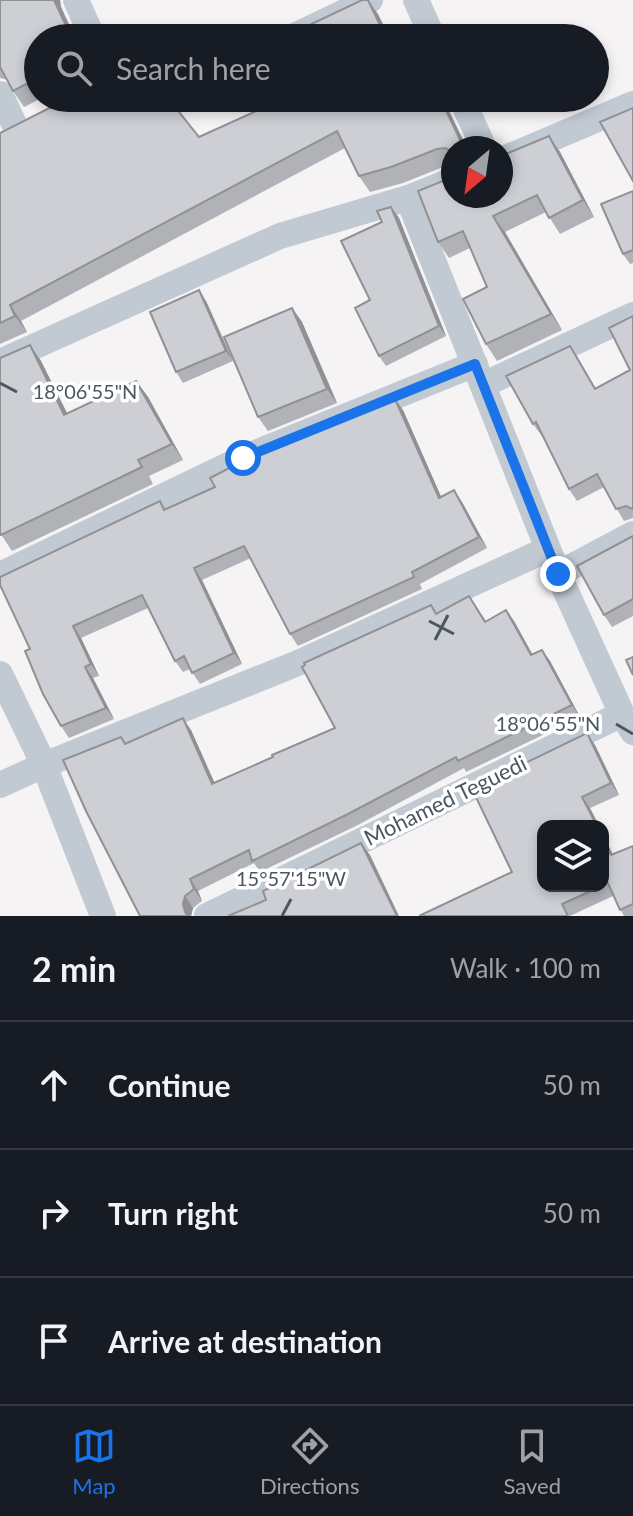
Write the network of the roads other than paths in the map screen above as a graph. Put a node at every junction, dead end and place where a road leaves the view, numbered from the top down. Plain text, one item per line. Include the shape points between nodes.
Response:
1 (76, 0) edge
2 (370, 0) edge
3 (416, 0) edge
4 (87, 24) edge
5 (319, 24) edge
6 (427, 24) edge
7 (0, 94) edge
8 (633, 104) edge
9 (467, 112) edge
10 (44, 114) edge
11 (8, 132) edge
12 (478, 136) edge
13 (513, 155) edge
14 (441, 185) edge
15 (408, 198) junction
16 (633, 315) edge
17 (0, 362) edge
18 (479, 374) junction
19 (633, 534) edge
20 (548, 549) junction
21 (558, 574) junction
22 (0, 575) edge
23 (0, 674) edge
24 (628, 723) edge
25 (44, 765) junction
26 (0, 785) edge
27 (103, 916) edge
28 (207, 916) edge

1 - 4 street
2 - 5 street
3 - 6 street
7 - 11 street
8 - 13 street
9 - 12 street
10 - 11 street
14 - 15 street
15 - 17 street via 280,236
15 - 18 street
16 - 18 street
18 - 20 street
18 - 22 street via 243,458
19 - 21 street
20 - 21 street
20 - 25 street via 298,663
21 - 24 street
23 - 25 street
24 - 28 street, Mohamed Teguedi
25 - 26 street
25 - 27 street

